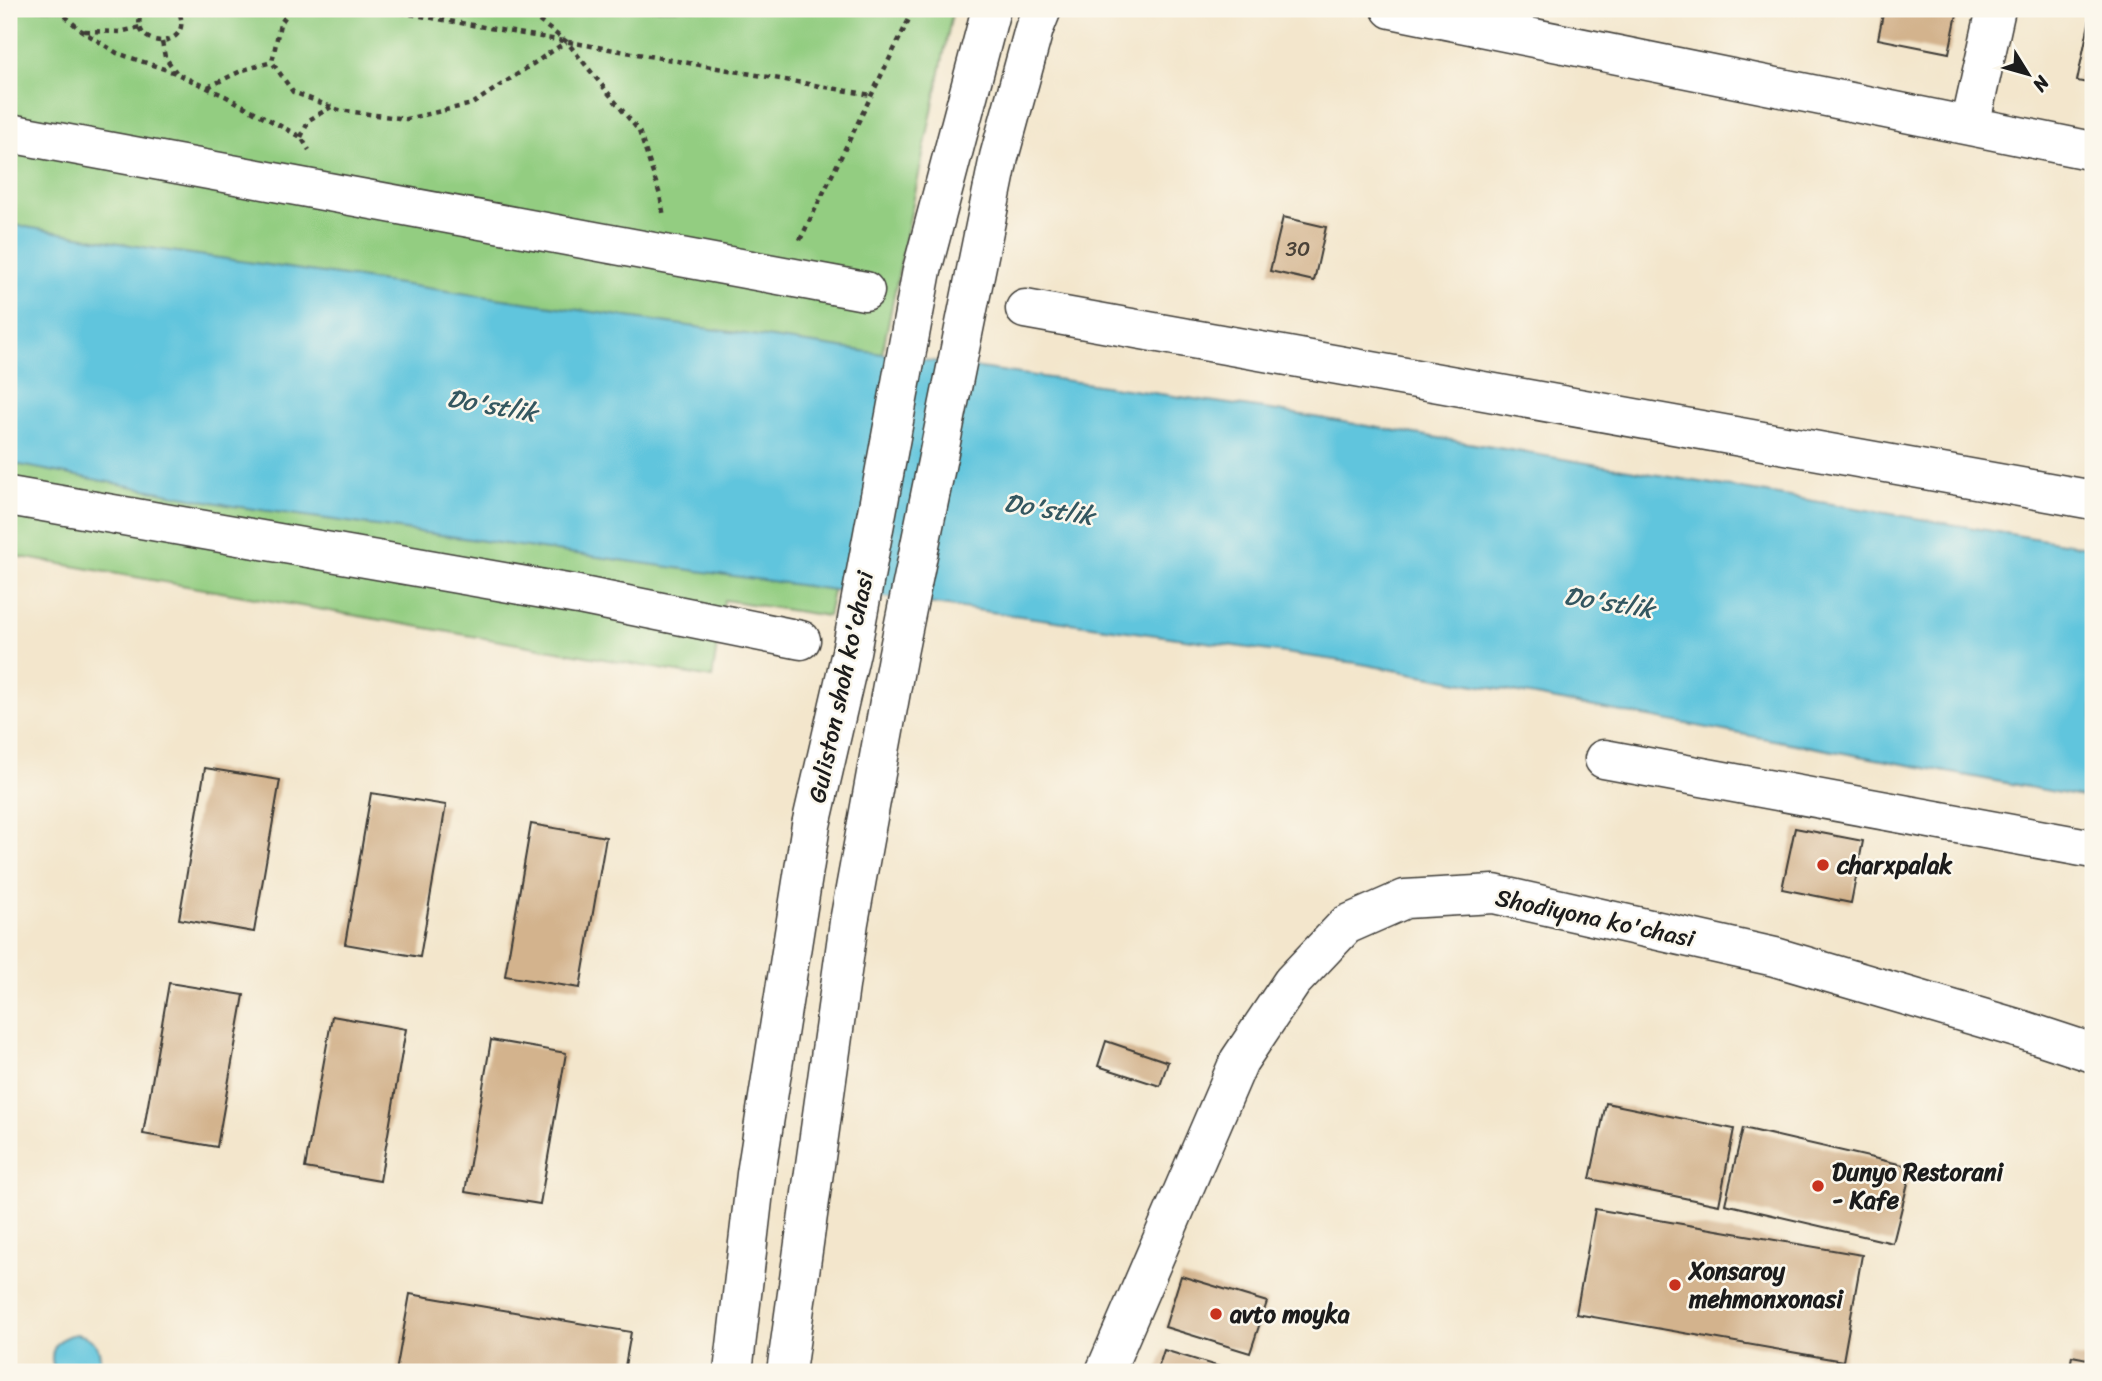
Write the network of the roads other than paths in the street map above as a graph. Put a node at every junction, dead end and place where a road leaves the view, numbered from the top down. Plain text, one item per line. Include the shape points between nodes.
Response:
1 (991, 9) edge
2 (1042, 9) edge
3 (1391, 9) edge
4 (1996, 9) edge
5 (1483, 18) edge
6 (1970, 126) junction
7 (9, 133) edge
8 (2093, 151) edge
9 (865, 291) dead end
10 (1025, 309) dead end
11 (9, 495) edge
12 (2093, 500) edge
13 (801, 639) dead end
14 (1604, 759) dead end
15 (2093, 849) edge
16 (2093, 1053) edge
17 (733, 1372) edge
18 (786, 1372) edge
19 (1105, 1372) edge

1 - 17 street, Guliston shoh ko'chasi via 922,270 851,652 811,825 756,1174
2 - 18 street, Guliston shoh ko'chasi via 999,157 897,659 849,922
3 - 5 street
4 - 6 street
5 - 6 street
6 - 8 street
7 - 9 street
10 - 12 street
11 - 13 street
14 - 15 street
16 - 19 street, Shodiyona ko'chasi via 1722,945 1494,894 1405,899 1346,925 1292,982 1240,1061

